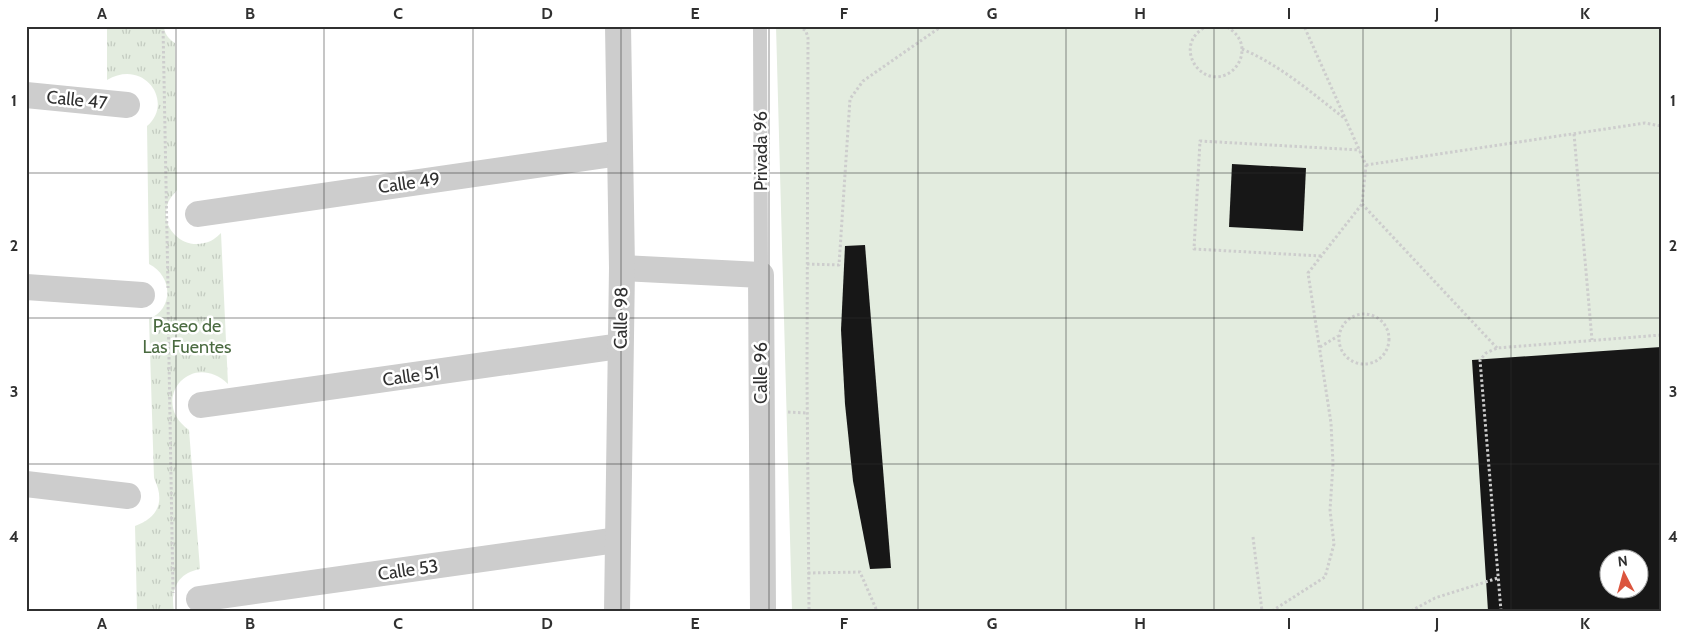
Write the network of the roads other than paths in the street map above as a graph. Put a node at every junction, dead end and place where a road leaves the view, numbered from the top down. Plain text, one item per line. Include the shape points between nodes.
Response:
1 (618, 26) edge
2 (760, 26) edge
3 (26, 95) edge
4 (127, 105) dead end
5 (620, 153) junction
6 (198, 214) dead end
7 (622, 268) junction
8 (761, 275) junction
9 (26, 287) edge
10 (142, 295) dead end
11 (620, 346) junction
12 (201, 405) dead end
13 (26, 484) edge
14 (128, 496) dead end
15 (617, 540) junction
16 (199, 599) dead end
17 (617, 611) edge
18 (762, 611) edge

1 - 5 street, Calle 98
2 - 8 lane, Privada 96
3 - 4 street, Calle 47
5 - 6 street, Calle 49
5 - 7 street, Calle 98
7 - 8 street
7 - 11 street, Calle 98
8 - 18 street, Calle 96
9 - 10 street
11 - 12 street, Calle 51
11 - 15 street, Calle 98
13 - 14 street
15 - 16 street, Calle 53
15 - 17 street, Calle 98

